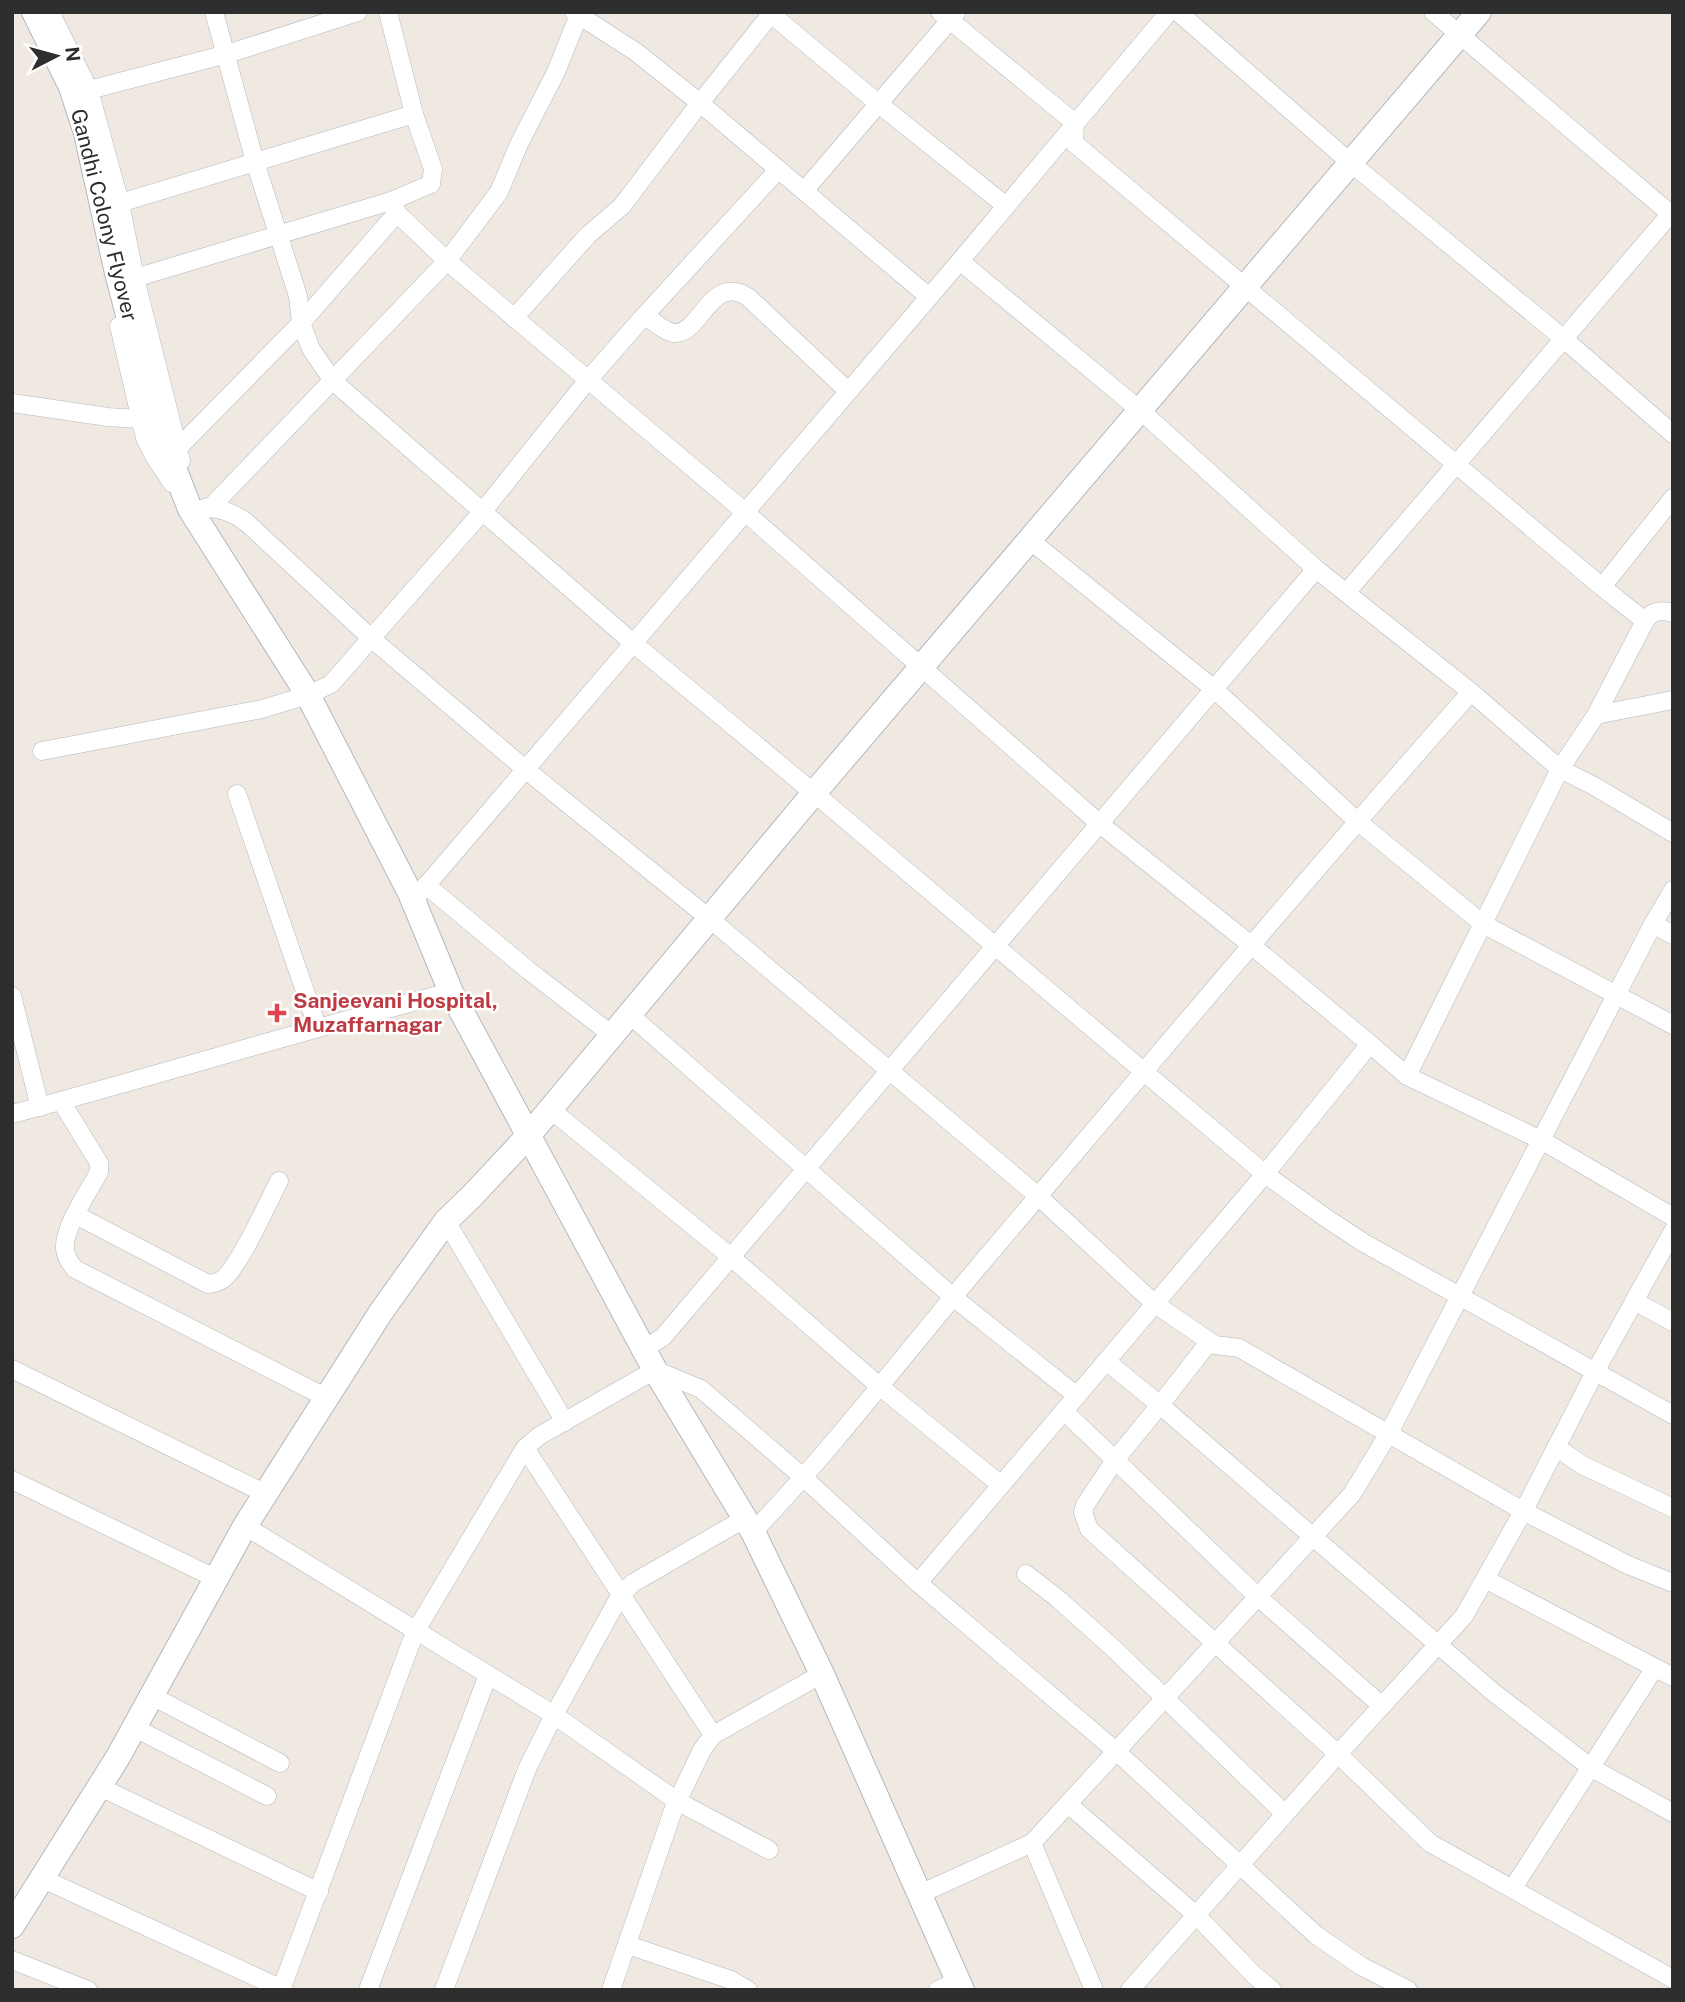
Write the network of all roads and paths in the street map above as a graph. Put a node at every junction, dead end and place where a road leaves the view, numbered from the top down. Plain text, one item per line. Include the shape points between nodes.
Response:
1 (34, 12) edge
2 (50, 12) edge
3 (214, 12) edge
4 (358, 12) edge
5 (388, 12) edge
6 (1168, 12) edge
7 (1178, 12) edge
8 (1433, 12) edge
9 (1479, 12) edge
10 (577, 13) edge
11 (770, 13) edge
12 (948, 15) edge
13 (1461, 36) junction
14 (227, 54) junction
15 (89, 90) junction
16 (700, 103) junction
17 (878, 104) junction
18 (414, 114) junction
19 (1075, 123) junction
20 (80, 143) dead end
21 (255, 162) junction
22 (1352, 164) junction
23 (778, 170) junction
24 (804, 191) junction
25 (120, 203) junction
26 (1006, 206) junction
27 (394, 207) junction
28 (1672, 214) edge
29 (280, 236) junction
30 (447, 261) junction
31 (960, 261) junction
32 (135, 278) junction
33 (1247, 287) junction
34 (929, 297) junction
35 (645, 315) junction
36 (514, 318) junction
37 (301, 323) junction
38 (1564, 339) junction
39 (333, 381) junction
40 (587, 381) junction
41 (848, 391) junction
42 (12, 403) edge
43 (1141, 411) junction
44 (148, 422) junction
45 (1673, 434) edge
46 (178, 447) junction
47 (1458, 464) junction
48 (1673, 498) edge
49 (201, 508) junction
50 (483, 511) junction
51 (745, 512) junction
52 (1031, 541) junction
53 (1316, 569) junction
54 (1602, 587) junction
55 (1346, 593) junction
56 (1673, 613) edge
57 (1645, 621) junction
58 (372, 639) junction
59 (633, 643) junction
60 (922, 669) junction
61 (1214, 690) junction
62 (1471, 692) junction
63 (308, 695) junction
64 (1673, 700) edge
65 (1596, 715) junction
66 (42, 751) dead end
67 (525, 769) junction
68 (1560, 769) junction
69 (814, 793) junction
70 (237, 794) dead end
71 (1357, 821) junction
72 (1100, 824) junction
73 (1673, 833) edge
74 (1673, 890) edge
75 (420, 893) junction
76 (710, 919) junction
77 (1483, 924) junction
78 (1653, 924) junction
79 (1673, 935) edge
80 (1251, 944) junction
81 (995, 948) junction
82 (451, 992) junction
83 (1617, 995) junction
84 (12, 996) edge
85 (630, 1015) junction
86 (1673, 1025) edge
87 (317, 1026) junction
88 (612, 1035) junction
89 (1370, 1044) junction
90 (1144, 1071) junction
91 (889, 1072) junction
92 (1407, 1076) junction
93 (61, 1101) junction
94 (40, 1107) junction
95 (550, 1109) junction
96 (12, 1114) edge
97 (528, 1136) junction
98 (1541, 1140) junction
99 (806, 1169) junction
100 (1265, 1174) junction
101 (279, 1181) dead end
102 (1038, 1196) junction
103 (76, 1215) junction
104 (1673, 1217) edge
105 (446, 1222) junction
106 (1673, 1231) edge
107 (731, 1257) junction
108 (1461, 1295) junction
109 (953, 1297) junction
110 (1634, 1301) junction
111 (1155, 1304) junction
112 (1673, 1322) edge
113 (1209, 1342) junction
114 (649, 1360) junction
115 (1106, 1361) junction
116 (12, 1369) edge
117 (1595, 1372) junction
118 (878, 1385) junction
119 (1077, 1396) junction
120 (327, 1398) junction
121 (1160, 1405) junction
122 (1064, 1411) junction
123 (1673, 1415) edge
124 (565, 1422) junction
125 (1389, 1433) junction
126 (1556, 1447) junction
127 (525, 1448) junction
128 (1115, 1460) junction
129 (804, 1478) junction
130 (12, 1480) edge
131 (1001, 1485) junction
132 (266, 1493) junction
133 (1673, 1508) edge
134 (1523, 1511) junction
135 (748, 1526) junction
136 (244, 1527) junction
137 (1313, 1536) junction
138 (1026, 1574) dead end
139 (215, 1578) junction
140 (1485, 1578) junction
141 (918, 1583) junction
142 (1673, 1583) edge
143 (621, 1594) junction
144 (1258, 1597) junction
145 (415, 1632) junction
146 (1215, 1643) junction
147 (1439, 1644) junction
148 (1654, 1669) junction
149 (822, 1674) junction
150 (488, 1675) junction
151 (1673, 1677) edge
152 (152, 1696) junction
153 (1165, 1698) junction
154 (1382, 1706) junction
155 (554, 1715) junction
156 (135, 1728) junction
157 (713, 1735) junction
158 (1116, 1751) junction
159 (1338, 1754) junction
160 (280, 1763) dead end
161 (1590, 1767) junction
162 (100, 1787) junction
163 (267, 1796) dead end
164 (677, 1801) junction
165 (1068, 1804) junction
166 (1673, 1813) edge
167 (1285, 1814) junction
168 (1032, 1843) junction
169 (769, 1850) dead end
170 (1240, 1865) junction
171 (41, 1878) junction
172 (1513, 1888) junction
173 (319, 1892) junction
174 (920, 1894) junction
175 (1196, 1915) junction
176 (12, 1926) edge
177 (628, 1945) junction
178 (12, 1959) edge
179 (1673, 1979) edge
180 (953, 1987) edge
181 (281, 1989) edge
182 (88, 1990) edge
183 (368, 1990) edge
184 (444, 1990) edge
185 (611, 1990) edge
186 (748, 1990) edge
187 (1094, 1990) edge
188 (1130, 1990) edge
189 (1272, 1990) edge
190 (1408, 1990) edge

1 - 44 street, Gandhi Colony Flyover via 71,87 86,133
2 - 15 street
3 - 14 street
4 - 14 street
5 - 18 street
6 - 19 street
7 - 22 street
8 - 13 street
9 - 13 street
10 - 16 street
10 - 30 street via 556,72 499,192
11 - 16 street
11 - 17 street
12 - 17 street
12 - 19 street
13 - 22 street
13 - 28 street
14 - 15 street
14 - 21 street
15 - 25 street
16 - 23 street
16 - 36 street via 622,206 589,235
17 - 24 street
17 - 26 street
18 - 21 street
18 - 27 street via 433,181
19 - 26 street
19 - 33 street via 1074,143
20 - 44 street
21 - 25 street
21 - 29 street
22 - 33 street
22 - 38 street
23 - 24 street
23 - 35 street
24 - 34 street
25 - 32 street
26 - 31 street
27 - 29 street
27 - 30 street
27 - 37 street
28 - 38 street
29 - 32 street
29 - 37 street
30 - 36 street
30 - 39 street
31 - 34 street
31 - 43 street
32 - 46 street
33 - 43 street
33 - 47 street
34 - 41 street
35 - 40 street
35 - 41 street via 678,333 725,292 738,291
36 - 40 street
37 - 39 street via 311,349
37 - 46 street
38 - 45 street
38 - 47 street
39 - 49 street
39 - 50 street
40 - 50 street
40 - 51 street
41 - 51 street
42 - 44 street
43 - 52 street
43 - 53 street
44 - 49 street
46 - 49 street
47 - 54 street
47 - 55 street
48 - 54 street
49 - 58 street via 230,513 246,522
49 - 63 street
50 - 58 street
50 - 59 street
51 - 59 street
51 - 60 street
52 - 60 street
52 - 61 street
53 - 55 street
53 - 61 street
54 - 57 street
55 - 62 street
56 - 57 street via 1658,611
57 - 65 street
58 - 63 street via 331,684
58 - 67 street
59 - 67 street
59 - 69 street
60 - 69 street
60 - 72 street
61 - 71 street
61 - 72 street
62 - 68 street
62 - 71 street
63 - 66 street via 262,709
63 - 75 street
64 - 65 street
65 - 68 street
67 - 75 street
67 - 76 street
68 - 73 street
68 - 77 street
69 - 76 street
69 - 81 street
70 - 87 street
71 - 77 street
71 - 80 street
72 - 80 street
72 - 81 street
74 - 78 street
75 - 82 street
75 - 88 street
76 - 85 street
76 - 91 street
77 - 83 street
77 - 92 street
78 - 79 street
78 - 83 street
80 - 89 street
80 - 90 street
81 - 90 street
81 - 91 street
82 - 87 street
82 - 97 street
83 - 86 street
83 - 98 street
84 - 94 street
85 - 88 street
85 - 99 street
87 - 93 street
88 - 95 street
89 - 92 street
89 - 100 street
90 - 100 street
90 - 102 street
91 - 99 street
91 - 102 street
92 - 98 street
93 - 94 street
93 - 103 street via 99,1163 99,1172
94 - 96 street
95 - 97 street
95 - 107 street
97 - 105 street
97 - 114 street
98 - 104 street
98 - 108 street
99 - 107 street
99 - 109 street
100 - 108 street via 1325,1218
100 - 111 street
101 - 103 street via 228,1275 216,1283 208,1284
102 - 109 street
102 - 111 street
103 - 120 street via 65,1245 67,1259 75,1269
105 - 120 street
105 - 124 street
106 - 110 street
107 - 114 street
107 - 118 street
108 - 117 street
108 - 125 street
109 - 118 street
109 - 119 street
110 - 112 street
110 - 117 street
111 - 113 street
111 - 115 street
113 - 121 street
113 - 125 street via 1239,1348
114 - 124 street
114 - 129 street via 701,1389
114 - 135 street
115 - 119 street
115 - 121 street
116 - 132 street
117 - 123 street
117 - 126 street
118 - 129 street
118 - 131 street
119 - 122 street
120 - 132 street
121 - 128 street
121 - 137 street
122 - 128 street
122 - 131 street
124 - 127 street
125 - 134 street
125 - 137 street via 1352,1494
126 - 133 street via 1582,1465
126 - 134 street
127 - 143 street
127 - 145 street
128 - 144 street
128 - 146 street via 1084,1505 1089,1529
129 - 135 street
129 - 141 street
130 - 139 street
131 - 141 street
132 - 136 street
134 - 140 street
134 - 142 street
135 - 143 street via 633,1583
135 - 149 street
136 - 139 street
136 - 145 street
137 - 144 street
137 - 147 street
138 - 153 street
139 - 152 street
140 - 147 street via 1464,1616
140 - 148 street
141 - 158 street
143 - 155 street
143 - 157 street
144 - 146 street
144 - 154 street
145 - 150 street
145 - 173 street
146 - 153 street
146 - 159 street
147 - 154 street
147 - 161 street
148 - 151 street
148 - 161 street
149 - 157 street
149 - 174 street
150 - 155 street
150 - 183 street
152 - 156 street
152 - 160 street
153 - 158 street
153 - 167 street
154 - 159 street
155 - 164 street
155 - 184 street via 527,1769
156 - 162 street
156 - 163 street
157 - 164 street
158 - 165 street
158 - 170 street
159 - 167 street
159 - 172 street via 1430,1843
161 - 166 street
161 - 172 street
162 - 171 street
162 - 173 street
164 - 169 street
164 - 177 street
165 - 168 street
165 - 175 street
167 - 170 street
168 - 174 street
168 - 187 street
170 - 175 street
170 - 190 street via 1317,1936 1360,1966
171 - 176 street
171 - 181 street
172 - 179 street
173 - 181 street
174 - 180 street
175 - 188 street
175 - 189 street
177 - 185 street
177 - 186 street
178 - 182 street

